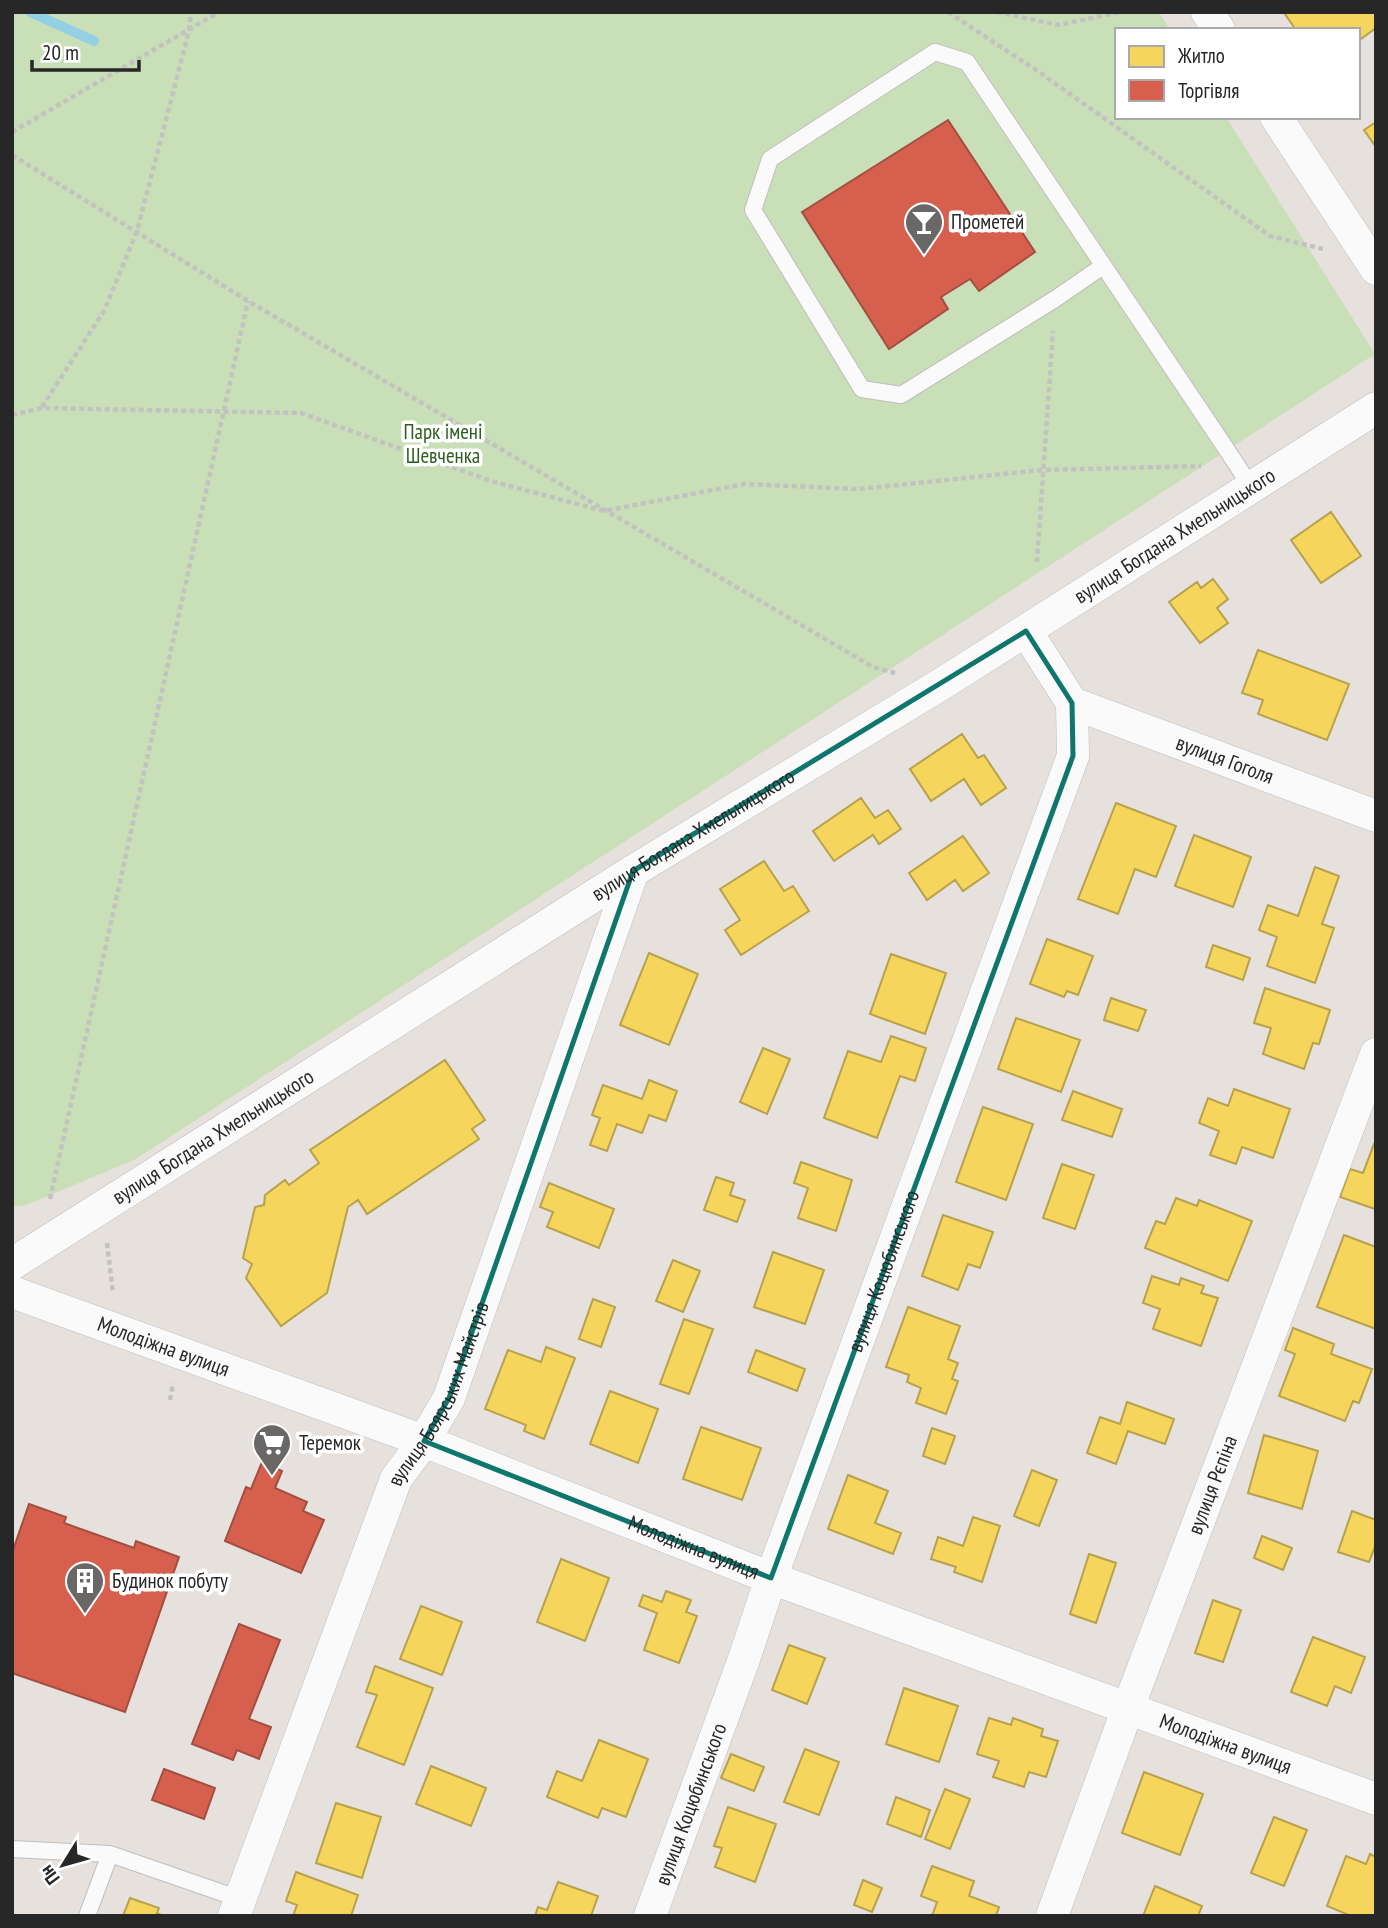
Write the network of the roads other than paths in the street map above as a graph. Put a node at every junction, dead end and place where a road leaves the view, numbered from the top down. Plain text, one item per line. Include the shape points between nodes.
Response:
1 (1207, 12) edge
2 (1218, 28) edge
3 (1277, 119) edge
4 (1103, 266) junction
5 (1373, 266) edge
6 (1376, 408) edge
7 (1251, 486) junction
8 (1026, 631) junction
9 (1072, 703) junction
10 (1376, 816) edge
11 (633, 871) junction
12 (1376, 1054) edge
13 (12, 1264) edge
14 (12, 1292) edge
15 (424, 1441) junction
16 (771, 1578) junction
17 (1128, 1708) junction
18 (1376, 1798) edge
19 (12, 1850) edge
20 (110, 1854) junction
21 (237, 1908) edge
22 (87, 1916) edge
23 (650, 1916) edge
24 (1052, 1916) edge

1 - 2 street
3 - 5 street
4 - 4 lane via 967,62 935,52 770,159 753,209 862,389 901,395
4 - 7 lane
6 - 7 street, вулиця Богдана Хмельницького
7 - 8 street, вулиця Богдана Хмельницького
8 - 9 street
8 - 11 street, вулиця Богдана Хмельницького
9 - 10 street, вулиця Гоголя
9 - 16 street, вулиця Коцюбинського via 1073,756
11 - 13 street, вулиця Богдана Хмельницького
11 - 15 street, вулиця Боярських Майстрів via 449,1398
12 - 17 street, вулиця Рєпіна
14 - 15 street, Молодіжна вулиця
15 - 16 street, Молодіжна вулиця
15 - 21 street, вулиця Боярських Майстрів via 396,1479
16 - 17 street, Молодіжна вулиця
16 - 23 street, вулиця Коцюбинського
17 - 18 street, Молодіжна вулиця
17 - 24 street, вулиця Рєпіна
19 - 20 lane
20 - 21 lane
20 - 22 lane

